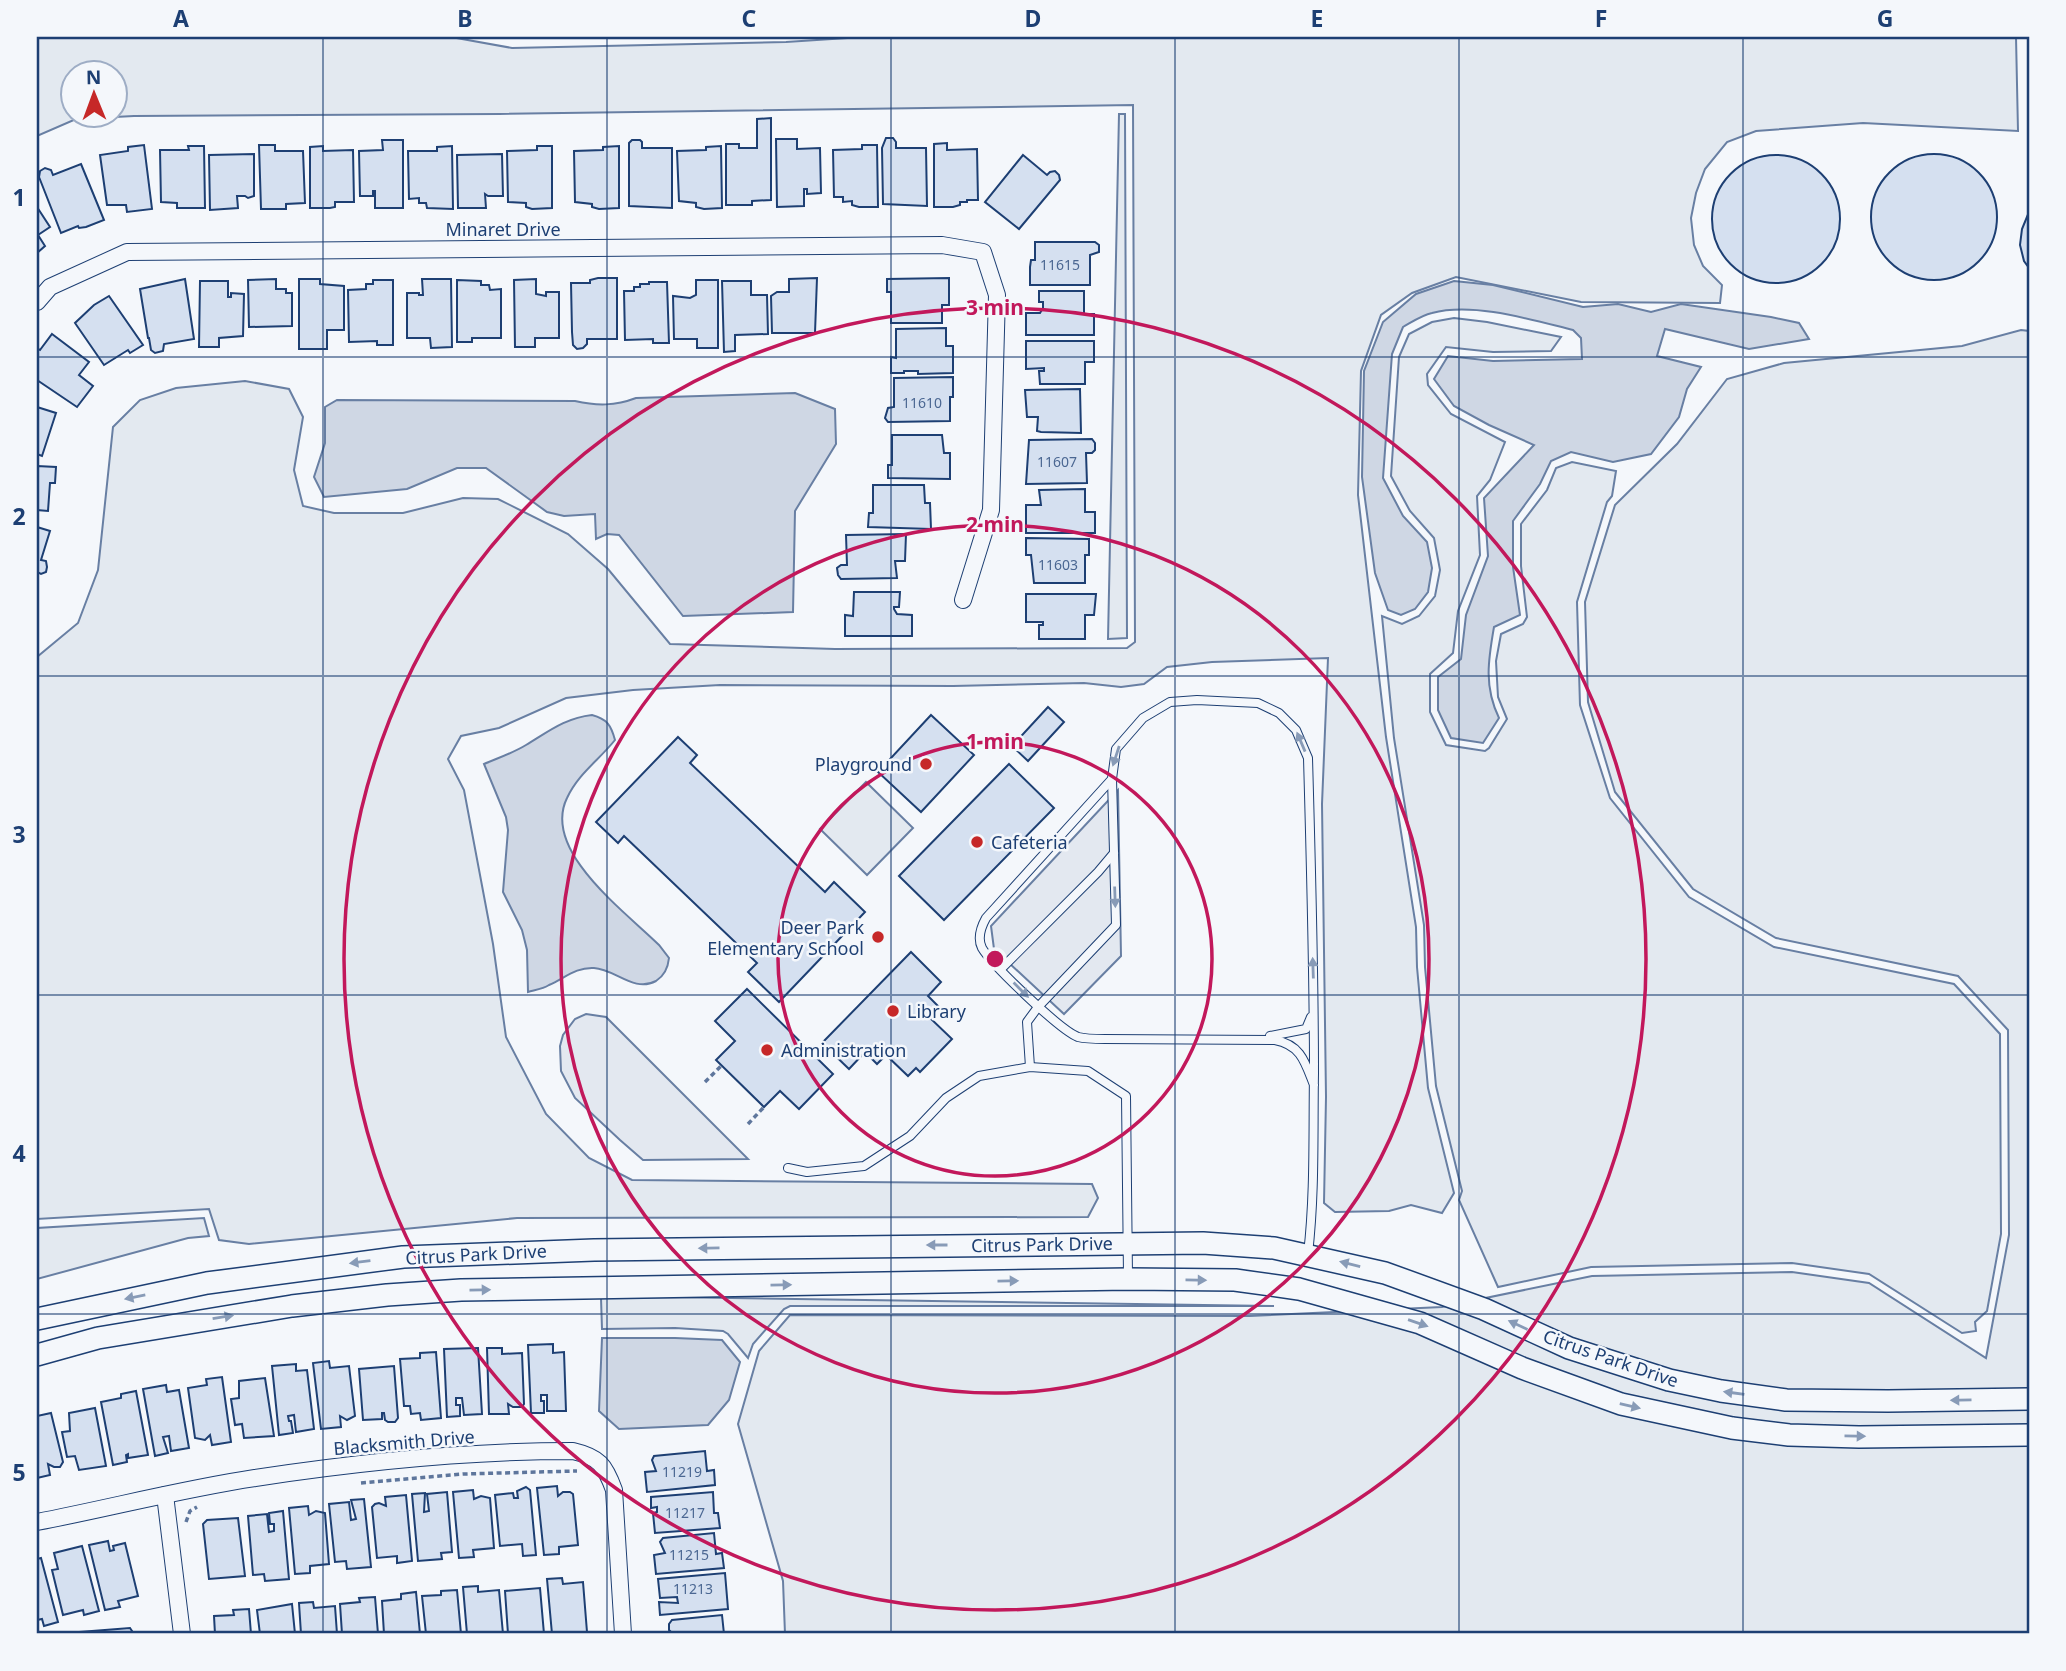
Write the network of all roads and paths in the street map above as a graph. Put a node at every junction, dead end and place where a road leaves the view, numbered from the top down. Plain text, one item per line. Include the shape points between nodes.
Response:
1 (37, 302) edge
2 (963, 600) dead end
3 (1112, 779) junction
4 (1114, 853) junction
5 (1001, 969) junction
6 (1038, 1007) junction
7 (1314, 1012) junction
8 (1243, 1040) junction
9 (722, 1065) dead end
10 (1030, 1067) junction
11 (705, 1082) dead end
12 (1314, 1085) junction
13 (764, 1107) dead end
14 (748, 1124) dead end
15 (788, 1168) dead end
16 (1128, 1243) junction
17 (1308, 1254) junction
18 (1128, 1279) junction
19 (37, 1319) edge
20 (37, 1355) edge
21 (2029, 1399) edge
22 (2029, 1435) edge
23 (586, 1475) dead end
24 (351, 1484) dead end
25 (165, 1495) junction
26 (209, 1504) dead end
27 (196, 1507) dead end
28 (37, 1522) edge
29 (182, 1634) edge
30 (623, 1634) edge

1 - 2 street, Minaret Drive via 50,287 127,252 942,245 983,252 997,295 991,510
3 - 4 lane
3 - 5 lane via 986,918 979,930 982,947
7 -> 3 lane via 1308,758 1296,730 1279,713 1258,703 1170,702 1143,718 1116,750
4 - 5 lane
4 -> 6 lane via 1116,925
5 -> 6 lane
6 - 8 lane via 1078,1037
6 - 10 lane via 1027,1022
7 - 8 lane via 1306,1029
7 - 12 lane
8 - 12 lane via 1289,1043 1302,1054
9 - 11 path
10 - 15 lane via 979,1076 946,1098 910,1136 864,1166 807,1172
10 - 16 lane via 1088,1071 1126,1096
12 - 17 lane
13 - 14 path
16 - 17 street, Citrus Park Drive via 1203,1243
16 - 18 lane
16 -> 19 street, Citrus Park Drive via 621,1249 403,1257 207,1283
21 -> 17 street, Citrus Park Drive via 1786,1400 1721,1391 1669,1380 1569,1348 1439,1291
20 -> 18 street, Citrus Park Drive via 98,1338 292,1306 412,1293
18 -> 22 street, Citrus Park Drive via 1235,1280 1299,1289 1420,1323 1522,1368 1621,1404 1732,1428 1859,1437
23 - 24 path via 569,1470
25 - 28 street, Blacksmith Drive
25 - 29 street
25 - 30 street, Blacksmith Drive via 253,1478 442,1456 573,1451 593,1456 607,1472 614,1490
26 - 27 path

